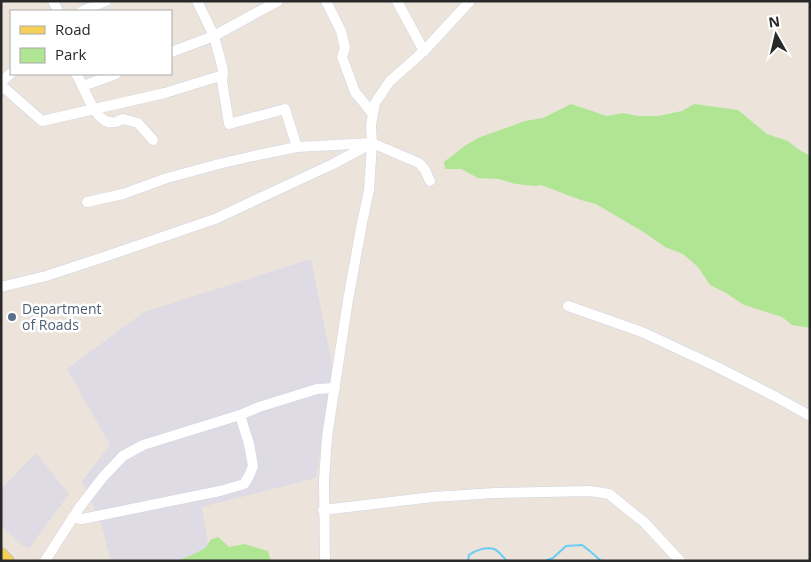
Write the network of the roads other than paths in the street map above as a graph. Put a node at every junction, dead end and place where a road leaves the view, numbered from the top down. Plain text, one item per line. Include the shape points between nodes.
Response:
1 (106, 1) edge
2 (197, 1) edge
3 (278, 1) edge
4 (326, 1) edge
5 (396, 1) edge
6 (470, 1) edge
7 (84, 10) edge
8 (214, 36) junction
9 (424, 51) junction
10 (172, 52) edge
11 (10, 74) edge
12 (223, 74) junction
13 (77, 75) edge
14 (113, 75) edge
15 (1, 84) edge
16 (83, 86) junction
17 (94, 108) junction
18 (373, 114) junction
19 (153, 140) dead end
20 (372, 143) junction
21 (297, 147) junction
22 (430, 180) dead end
23 (87, 202) dead end
24 (1, 287) edge
25 (568, 306) dead end
26 (335, 388) junction
27 (240, 415) junction
28 (810, 416) edge
29 (323, 510) junction
30 (73, 517) junction
31 (1, 554) edge
32 (46, 560) edge
33 (8, 561) edge
34 (324, 561) edge
35 (680, 561) edge

1 - 7 street
2 - 8 street
3 - 8 street
4 - 18 street via 341,31 345,48 342,57 355,92
5 - 9 street
6 - 9 street
8 - 10 street
8 - 12 street
9 - 18 street via 390,81 375,103
11 - 15 street
12 - 17 street via 165,93
12 - 21 street via 229,124 285,108
13 - 16 street
14 - 16 street
15 - 17 street via 42,121
16 - 17 street
17 - 19 street via 109,122 123,118 138,123
18 - 20 street
20 - 21 street
20 - 22 street via 418,163
20 - 24 street via 214,219 46,276
20 - 26 street via 369,190
21 - 23 street via 219,164
25 - 28 street via 642,332 768,392
26 - 27 street via 317,389
26 - 29 street via 327,437
27 - 30 street via 143,445 123,456
27 - 30 street via 253,466 244,484 82,519
29 - 34 street
29 - 35 street via 496,492 590,491 609,494 644,522
30 - 32 street
31 - 33 main road

